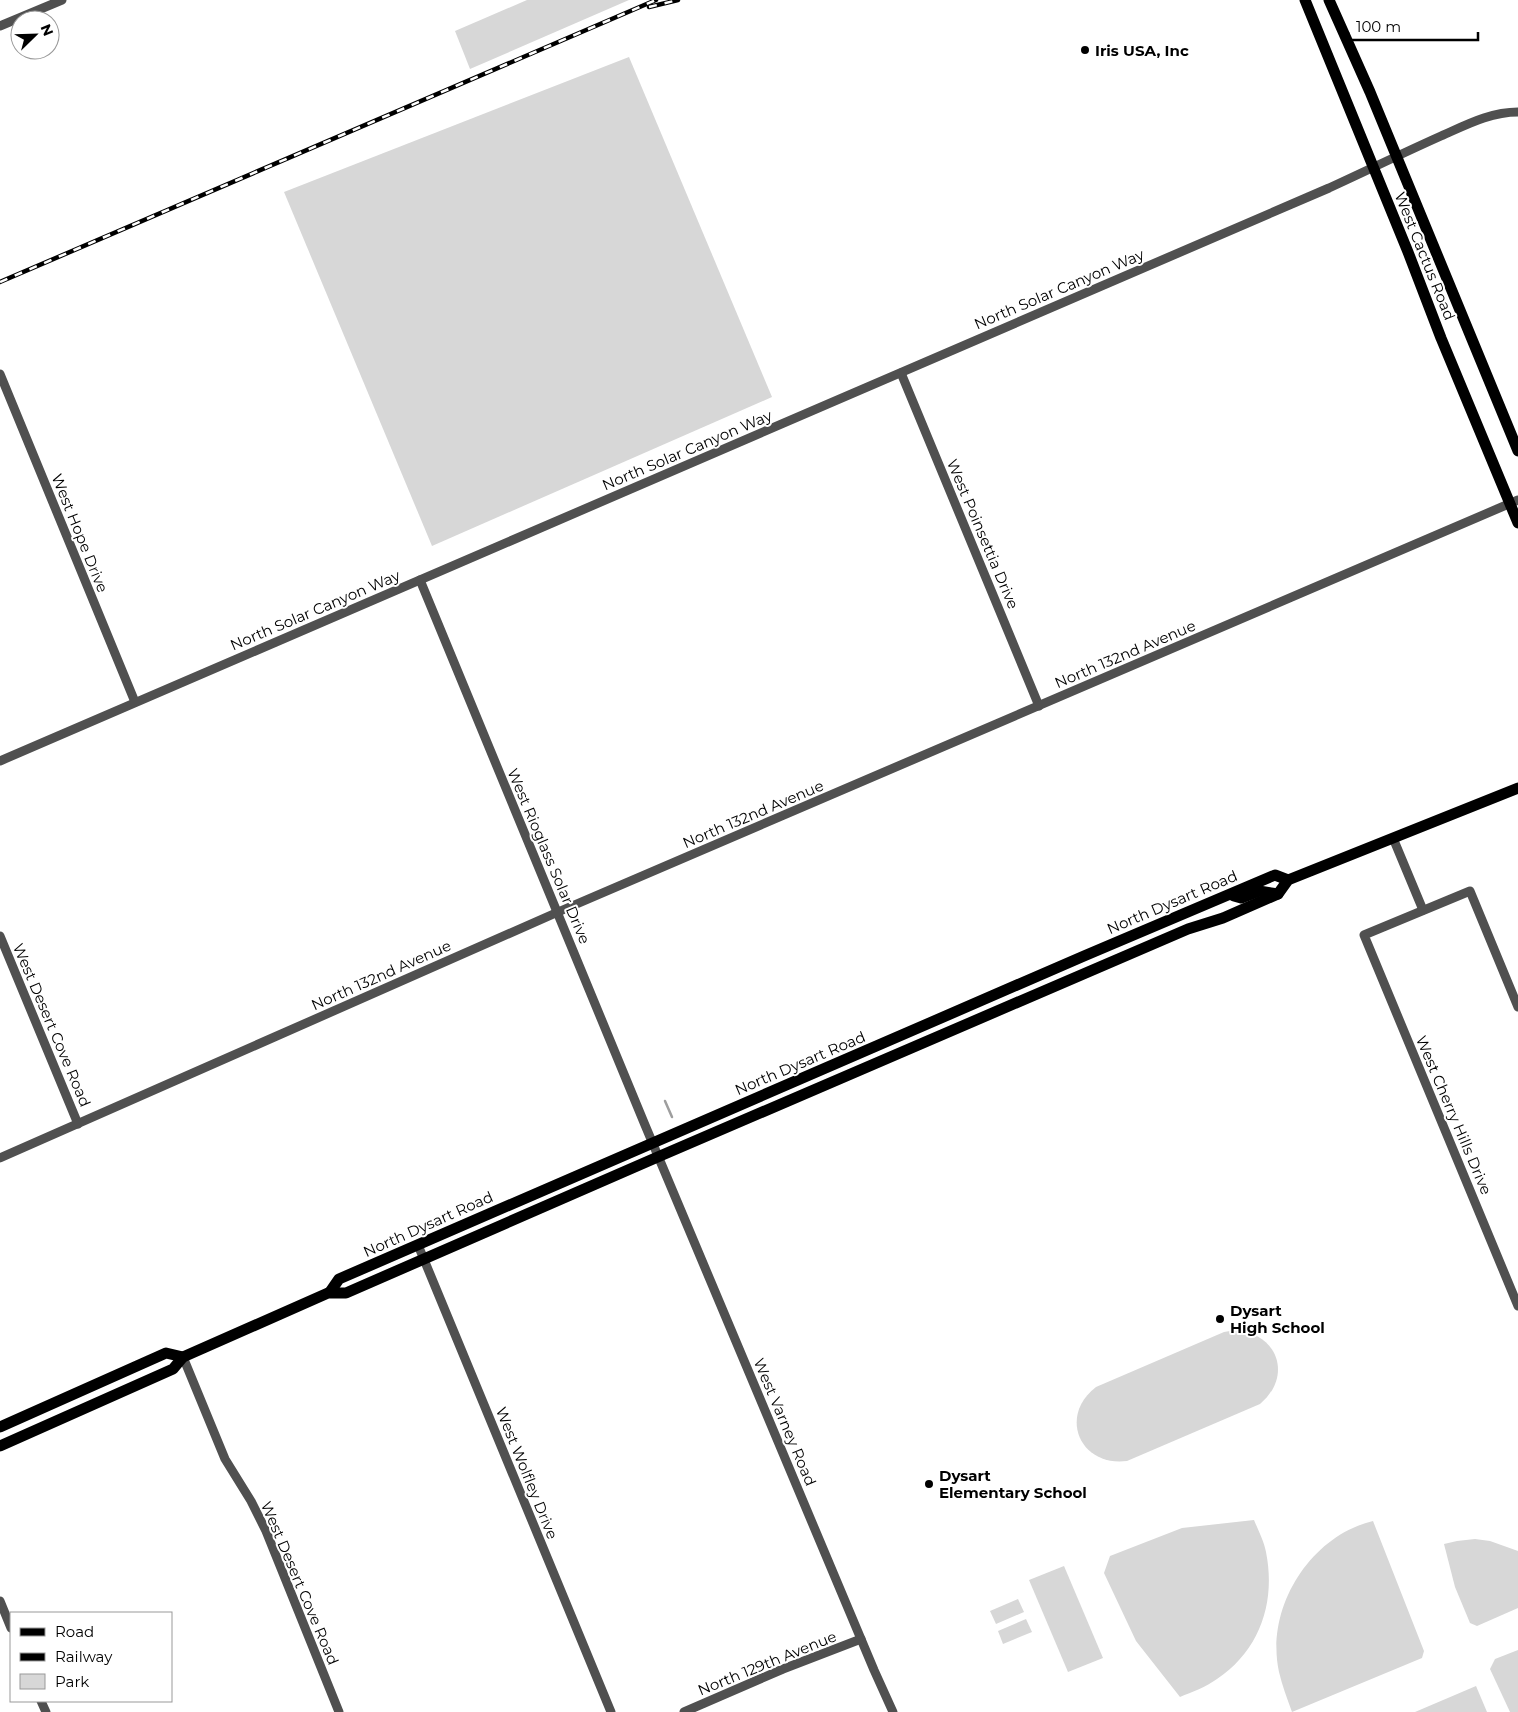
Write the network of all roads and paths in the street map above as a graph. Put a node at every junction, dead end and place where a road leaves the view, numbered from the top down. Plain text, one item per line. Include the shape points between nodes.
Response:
1 (62, 0) edge
2 (1305, 0) edge
3 (1329, 0) edge
4 (0, 26) edge
5 (1518, 112) edge
6 (1396, 156) junction
7 (1373, 167) junction
8 (900, 372) junction
9 (0, 374) edge
10 (1518, 451) edge
11 (1514, 502) edge
12 (1518, 523) edge
13 (420, 580) junction
14 (135, 702) junction
15 (1039, 706) junction
16 (0, 761) edge
17 (1518, 788) edge
18 (1393, 838) junction
19 (1288, 880) junction
20 (1278, 894) junction
21 (1227, 895) junction
22 (1423, 910) junction
23 (558, 912) junction
24 (0, 936) edge
25 (1516, 995) edge
26 (1518, 1007) edge
27 (78, 1124) junction
28 (653, 1142) junction
29 (660, 1156) junction
30 (0, 1158) edge
31 (418, 1245) junction
32 (424, 1259) junction
33 (330, 1292) junction
34 (1518, 1306) edge
35 (183, 1356) junction
36 (0, 1426) edge
37 (0, 1446) edge
38 (0, 1601) edge
39 (10, 1626) edge
40 (860, 1639) junction
41 (339, 1712) edge
42 (611, 1712) edge
43 (684, 1712) edge
44 (893, 1712) edge

1 - 4 street
2 - 7 main road, West Cactus Road
3 - 6 main road, West Cactus Road
5 - 6 street, North Solar Canyon Way via 1481,119
6 - 7 street, North Solar Canyon Way
6 - 10 main road, West Cactus Road
7 - 8 street, North Solar Canyon Way
7 - 11 main road, West Cactus Road via 1441,338
8 - 13 street, North Solar Canyon Way
8 - 15 street, West Poinsettia Drive
9 - 14 street, West Hope Drive
11 - 12 main road, West Cactus Road
11 - 15 street, North 132nd Avenue
13 - 14 street, North Solar Canyon Way
13 - 23 street, West Rioglass Solar Drive
14 - 16 street, North Solar Canyon Way
15 - 23 street, North 132nd Avenue
17 - 18 main road, North Dysart Road
18 - 19 main road, North Dysart Road
18 - 22 street
19 - 20 main road
19 - 21 main road, North Dysart Road via 1275,876
20 - 21 main road via 1259,891 1241,898
20 - 29 main road, North Dysart Road
21 - 28 main road, North Dysart Road
22 - 25 street via 1470,891
22 - 34 street, West Cherry Hills Drive via 1364,935
23 - 27 street, North 132nd Avenue
23 - 28 street, West Rioglass Solar Drive
24 - 27 street, West Desert Cove Road
25 - 26 street
27 - 30 street, North 132nd Avenue
28 - 29 street, West Varney Road
28 - 31 main road, North Dysart Road
29 - 32 main road, North Dysart Road
29 - 40 street, West Varney Road
31 - 32 street, West Wolfley Drive
31 - 33 main road, North Dysart Road via 339,1280
32 - 33 main road, North Dysart Road via 346,1293
32 - 42 street, West Wolfley Drive
33 - 35 main road, North Dysart Road
35 - 36 main road, North Dysart Road via 166,1353
35 - 37 main road, North Dysart Road via 173,1369
35 - 41 street, West Desert Cove Road via 225,1459 266,1531
38 - 39 street
40 - 43 street, North 129th Avenue
40 - 44 street, West Varney Road

